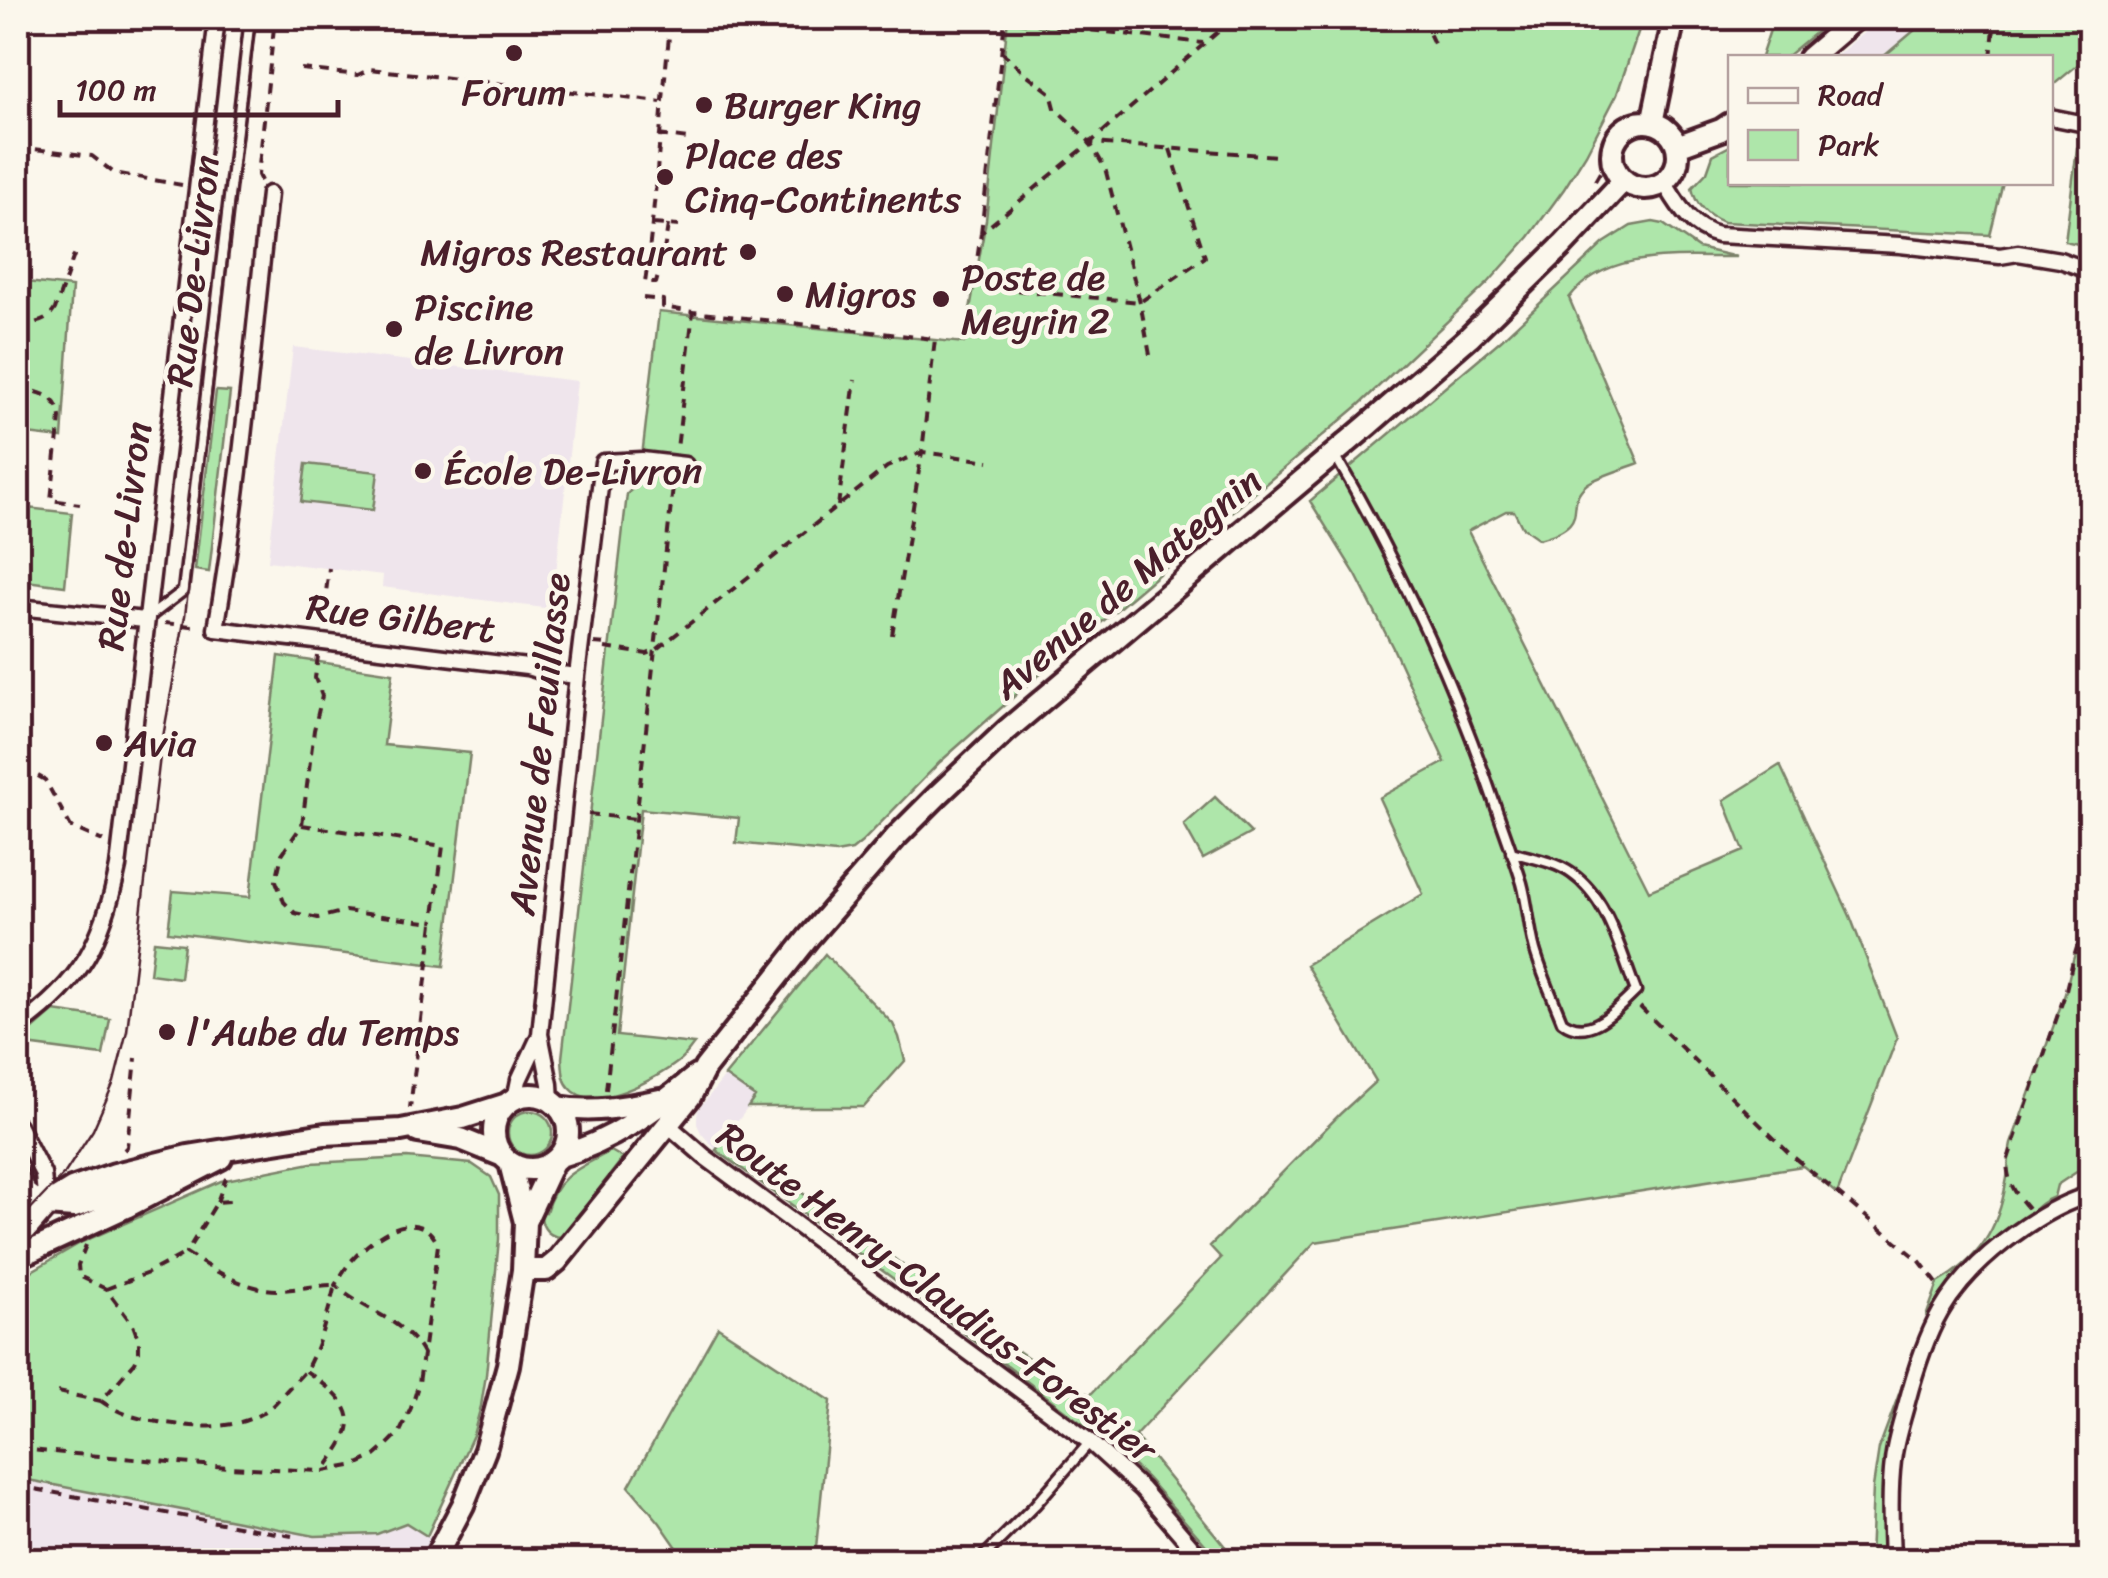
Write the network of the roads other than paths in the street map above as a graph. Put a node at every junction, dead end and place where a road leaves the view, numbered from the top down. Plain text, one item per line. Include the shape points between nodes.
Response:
1 (217, 18) edge
2 (250, 18) edge
3 (1674, 18) edge
4 (1856, 18) edge
5 (1813, 55) edge
6 (2053, 118) edge
7 (1652, 123) junction
8 (1728, 125) edge
9 (2090, 125) edge
10 (1677, 146) junction
11 (1624, 180) junction
12 (1664, 182) junction
13 (269, 194) road end
14 (2090, 271) edge
15 (1334, 453) junction
16 (685, 465) dead end
17 (18, 607) edge
18 (146, 620) junction
19 (216, 629) joint
20 (577, 676) junction
21 (1511, 852) junction
22 (18, 1027) edge
23 (540, 1034) junction
24 (705, 1068) junction
25 (664, 1099) junction
26 (511, 1102) junction
27 (555, 1104) junction
28 (666, 1124) junction
29 (18, 1125) edge
30 (401, 1130) junction
31 (236, 1150) junction
32 (556, 1159) junction
33 (507, 1160) junction
34 (18, 1172) edge
35 (2090, 1195) edge
36 (46, 1205) junction
37 (18, 1216) edge
38 (525, 1222) junction
39 (18, 1233) edge
40 (18, 1257) edge
41 (522, 1270) junction
42 (1090, 1442) junction
43 (434, 1560) edge
44 (980, 1560) edge
45 (1203, 1560) edge
46 (1892, 1560) edge

1 - 18 street, Rue de-Livron
2 - 18 lane, Rue De-Livron via 183,591
3 - 7 main road
4 - 5 main road
6 - 9 street
7 - 10 main road
7 - 11 main road via 1632,125 1614,144 1614,164
8 - 10 main road
10 - 12 main road via 1675,169
11 - 12 main road via 1644,188
11 - 15 main road, Avenue de Mategnin via 1469,337
12 - 14 street via 1690,221 1718,236 2018,253
13 - 19 street, Rue de-Livron
15 - 21 lane via 1434,647
15 - 24 main road, Avenue de Mategnin via 938,794 820,924
16 - 20 street, Avenue de Feuillasse via 603,462
17 - 18 street
18 - 22 street, Rue de-Livron via 111,901 72,978
19 - 20 street, Rue Gilbert
20 - 23 street, Avenue de Feuillasse
21 - 21 lane via 1536,954 1562,1022 1571,1028 1605,1020 1636,991 1605,910 1574,874
23 - 26 street, Avenue de Feuillasse
23 - 27 street, Avenue de Feuillasse
24 - 25 main road, Avenue de Mategnin
24 - 28 main road, Avenue de Mategnin
25 - 27 main road, Avenue de Mategnin via 607,1110
25 - 32 main road, Avenue de Mategnin via 632,1126
26 - 27 main road via 534,1095
26 - 30 main road
26 - 33 main road via 494,1129
27 - 32 main road via 568,1136
28 - 41 main road, Avenue de Mategnin via 556,1262 546,1270
28 - 42 street, Route Henry-Claudius-Forestier
29 - 36 street via 43,1174
30 - 31 main road via 325,1134
30 - 33 main road via 461,1139
31 - 36 main road via 74,1207
31 - 40 main road
32 - 33 main road via 528,1169
32 - 38 main road
33 - 38 main road
34 - 36 street
35 - 46 street via 2017,1232 1976,1266 1934,1322 1893,1460
36 - 37 main road
36 - 39 main road
38 - 41 main road
41 - 43 main road via 508,1365 485,1450
42 - 44 lane
42 - 45 street, Route Henry-Claudius-Forestier via 1142,1489

